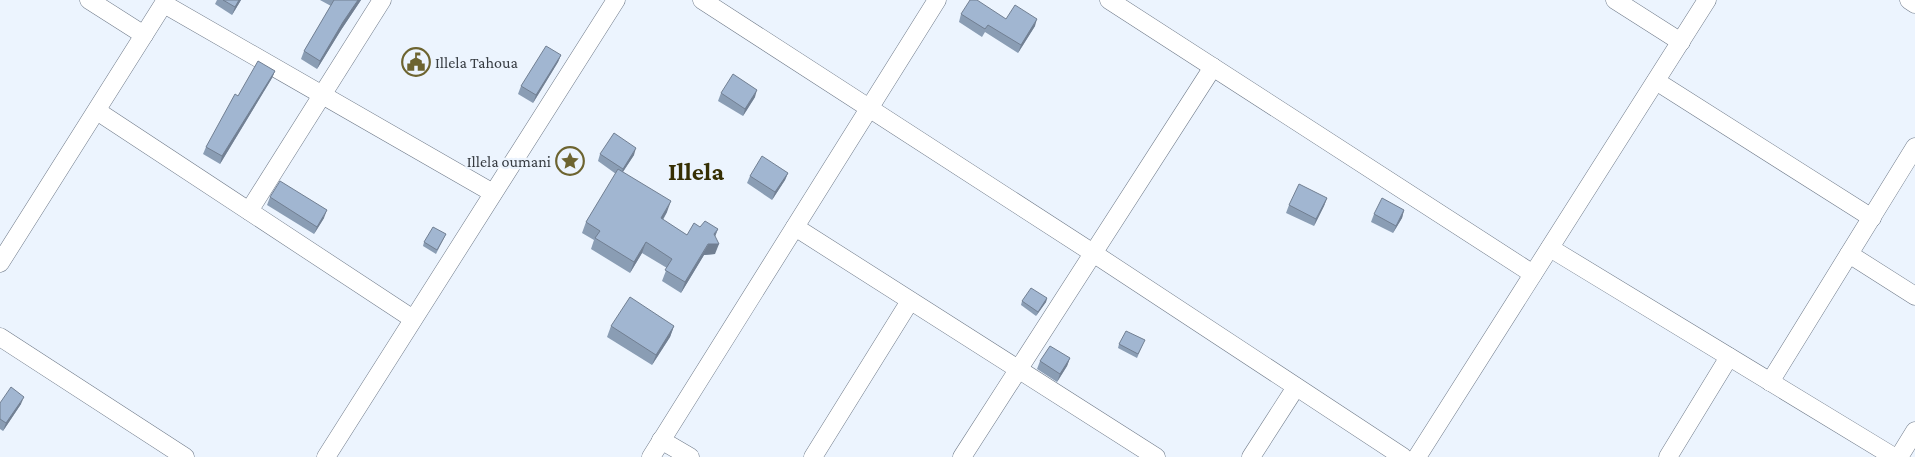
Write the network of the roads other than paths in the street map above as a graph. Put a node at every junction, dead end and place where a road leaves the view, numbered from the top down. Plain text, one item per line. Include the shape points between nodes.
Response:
1 (88, 0) edge
2 (382, 0) edge
3 (616, 0) edge
4 (702, 0) edge
5 (937, 0) edge
6 (1109, 0) edge
7 (1615, 0) edge
8 (1707, 0) edge
9 (1909, 0) edge
10 (165, 2) edge
11 (1915, 4) edge
12 (144, 35) junction
13 (1681, 42) junction
14 (1213, 67) junction
15 (1656, 80) junction
16 (322, 95) junction
17 (869, 108) junction
18 (96, 110) junction
19 (1915, 147) edge
20 (493, 194) junction
21 (249, 211) junction
22 (1872, 218) junction
23 (795, 227) junction
24 (1550, 248) junction
25 (1093, 253) junction
26 (1849, 254) junction
27 (0, 263) edge
28 (1533, 274) junction
29 (1915, 296) edge
30 (910, 300) junction
31 (414, 319) junction
32 (0, 337) edge
33 (1729, 357) junction
34 (1018, 369) junction
35 (1770, 382) junction
36 (1296, 387) junction
37 (1915, 431) edge
38 (662, 440) junction
39 (186, 457) edge
40 (326, 457) edge
41 (651, 457) edge
42 (690, 457) edge
43 (813, 457) edge
44 (962, 457) edge
45 (1156, 457) edge
46 (1251, 457) edge
47 (1403, 457) edge
48 (1417, 457) edge
49 (1668, 457) edge
50 (1894, 457) edge
51 (1899, 457) edge

1 - 12 street
2 - 16 street
3 - 20 street
4 - 17 street
5 - 17 street
6 - 14 street
7 - 13 street
8 - 13 street
9 - 11 street
10 - 12 street
10 - 16 street
12 - 18 street
13 - 15 street
14 - 25 street
14 - 28 street
15 - 22 street
15 - 24 street
16 - 20 street
16 - 21 street
17 - 23 street
17 - 25 street
18 - 21 street
18 - 27 street
19 - 22 street
20 - 31 street
21 - 31 street
22 - 26 street
23 - 30 street
23 - 38 street
24 - 28 street
24 - 33 street
25 - 34 street
25 - 36 street
26 - 29 street
26 - 35 street
28 - 48 street
30 - 34 street
30 - 43 street
31 - 40 street
32 - 39 street
33 - 35 street
33 - 49 street
34 - 44 street
34 - 45 street
35 - 50 street
36 - 46 street
36 - 47 street
37 - 51 street
38 - 41 street
38 - 42 street

